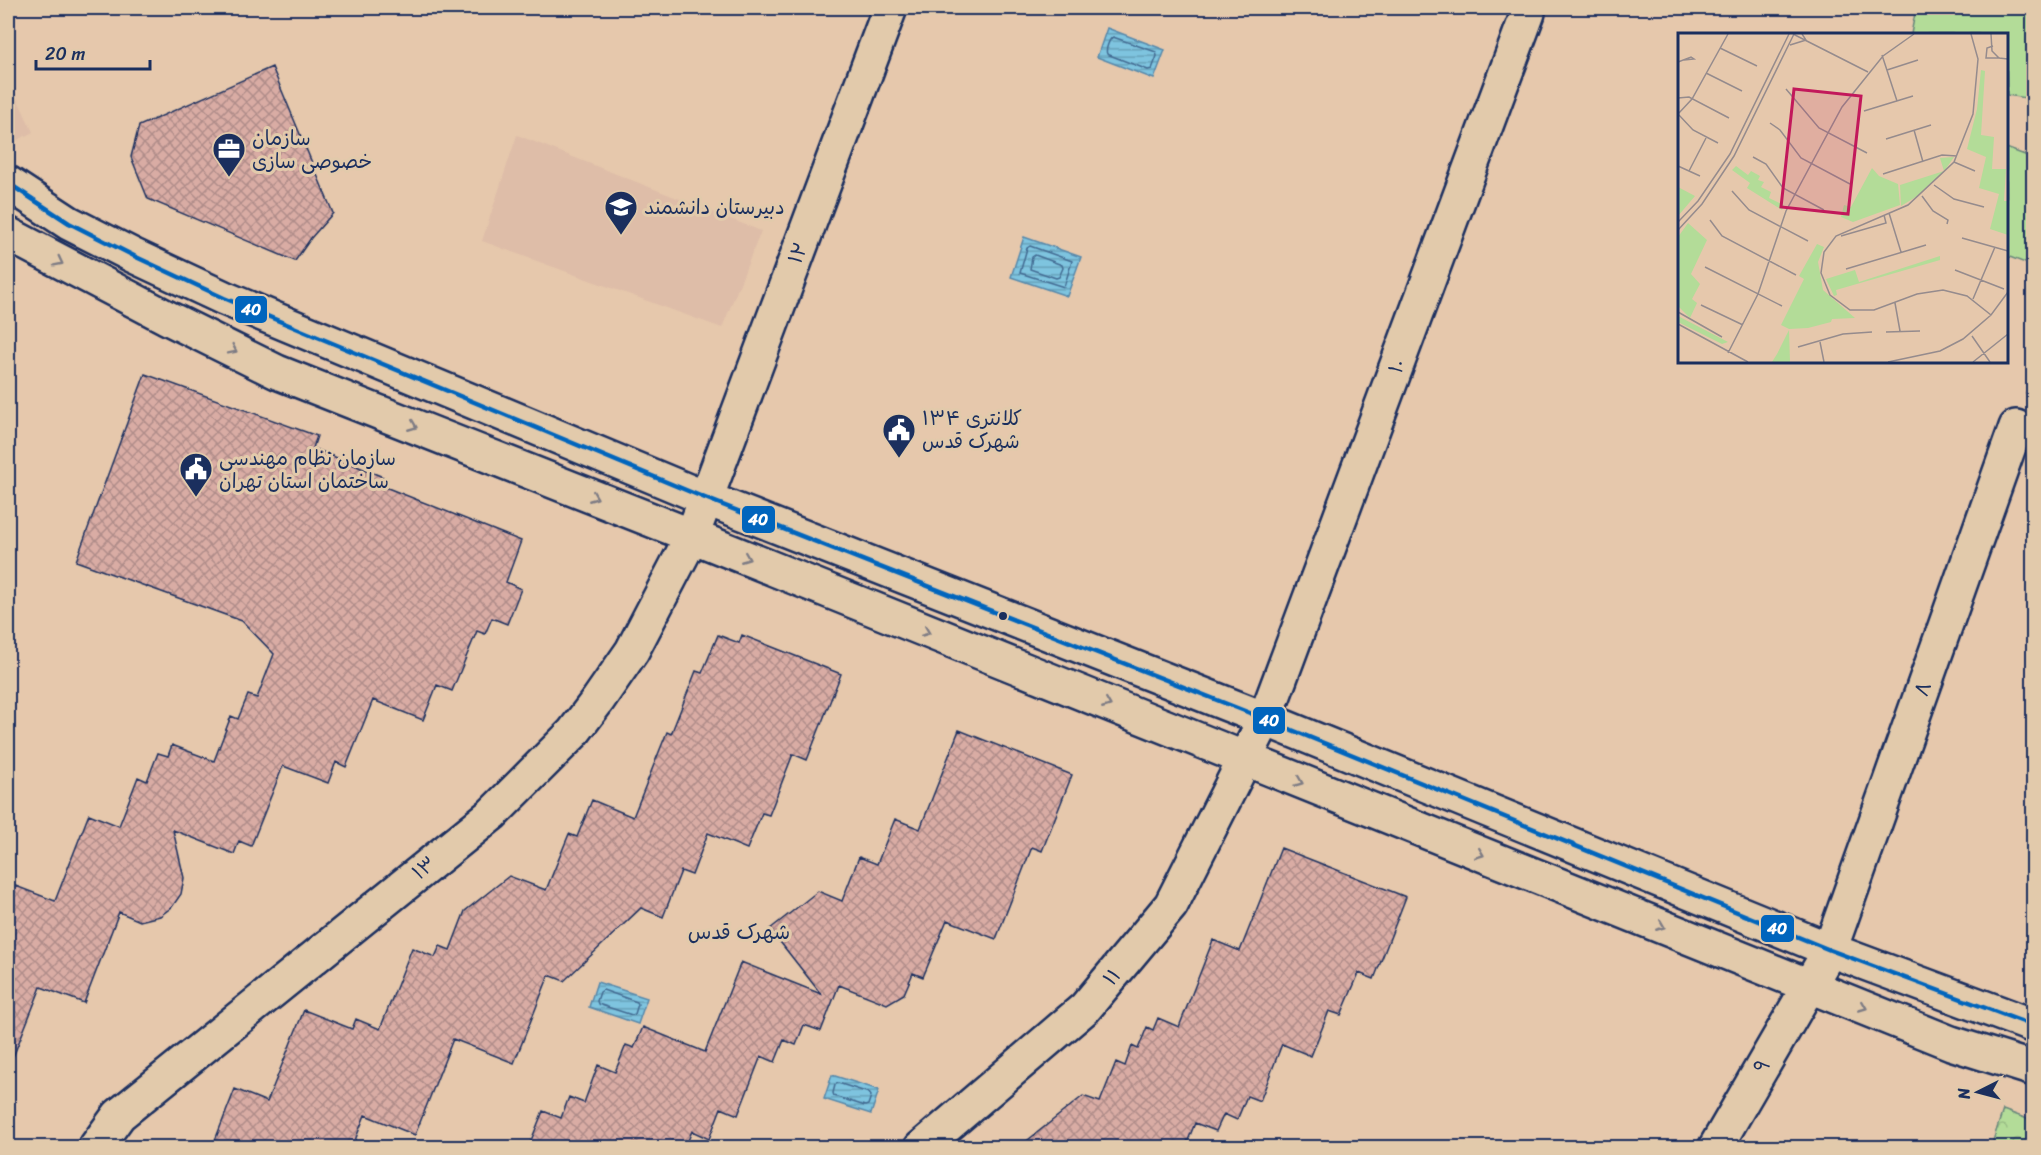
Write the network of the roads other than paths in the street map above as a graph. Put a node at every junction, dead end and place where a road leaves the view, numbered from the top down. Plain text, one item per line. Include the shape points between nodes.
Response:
1 (890, 8) edge
2 (1528, 13) dead end
3 (8, 183) edge
4 (8, 234) edge
5 (328, 341) junction
6 (312, 386) junction
7 (2016, 427) dead end
8 (705, 498) junction
9 (692, 536) junction
10 (1265, 719) junction
11 (1244, 760) junction
12 (1830, 950) junction
13 (1809, 986) junction
14 (2034, 1026) edge
15 (2034, 1070) edge
16 (95, 1148) edge
17 (921, 1148) edge
18 (1715, 1148) edge

1 - 8 street, ۱۲
2 - 10 street, ۱۰
3 - 5 street via 69,223 134,256
4 -> 6 street via 216,342
5 - 6 street
5 - 8 street
6 -> 9 street
7 - 12 street, ۸
8 - 9 street, ۱۲
8 - 10 street
9 -> 11 street
9 - 16 street, ۱۳ via 632,651 573,734 492,814 119,1115
10 - 11 street, ۱۰
10 - 12 street
11 -> 13 street
11 - 17 street, ۱۱ via 1171,905 1085,1008
12 - 13 street, ۸
12 - 14 street
13 -> 15 street via 1951,1043
13 - 18 street, ۹

